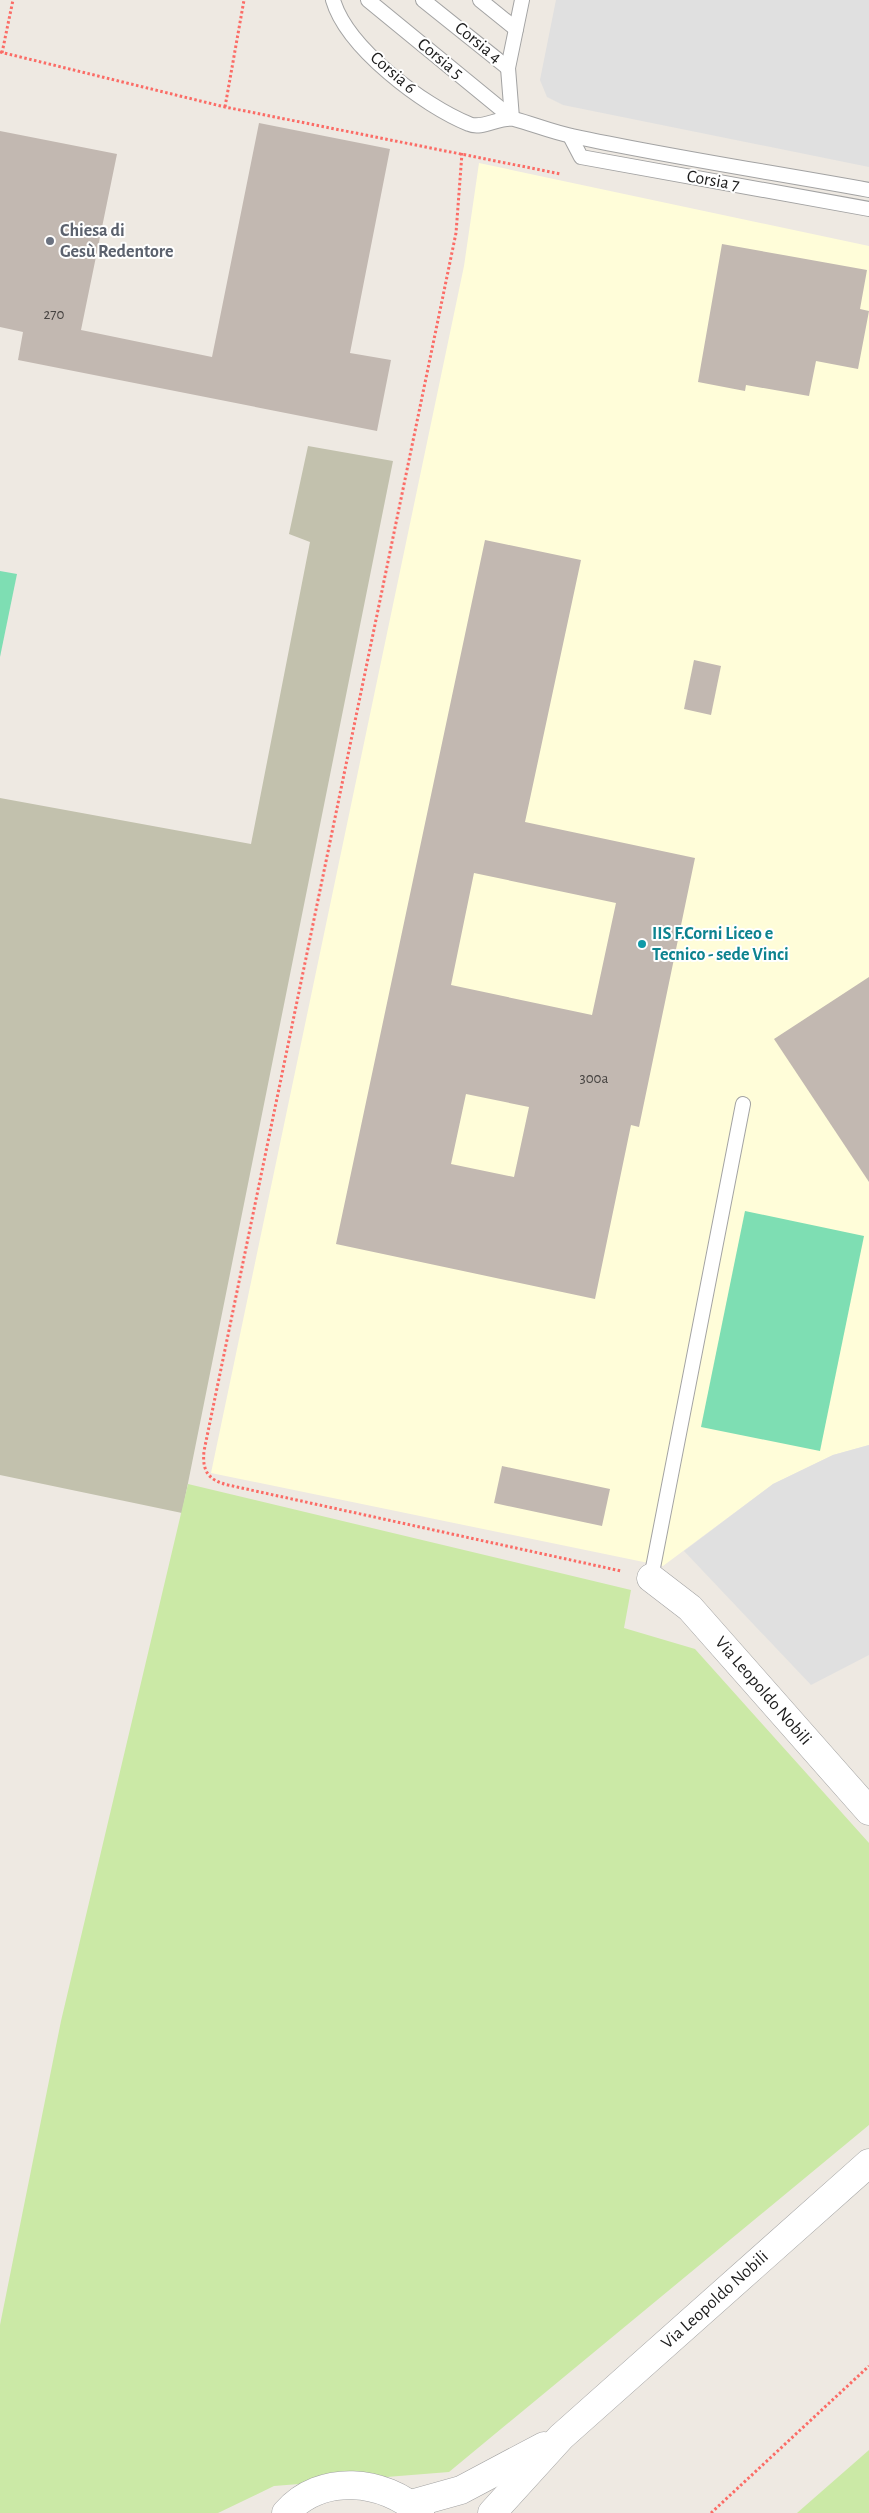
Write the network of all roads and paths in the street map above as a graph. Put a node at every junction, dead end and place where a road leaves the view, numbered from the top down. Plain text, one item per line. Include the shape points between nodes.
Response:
1 (13, 0) edge
2 (244, 0) edge
3 (333, 0) edge
4 (368, 0) edge
5 (423, 0) edge
6 (480, 0) edge
7 (522, 0) edge
8 (516, 29) junction
9 (1, 52) edge
10 (508, 68) junction
11 (225, 107) junction
12 (512, 118) junction
13 (570, 136) junction
14 (462, 153) junction
15 (568, 175) dead end
16 (869, 190) edge
17 (869, 209) edge
18 (743, 1104) dead end
19 (651, 1578) junction
20 (869, 1811) edge
21 (869, 2163) edge
22 (869, 2366) edge
23 (561, 2437) junction
24 (416, 2508) edge
25 (286, 2513) edge
26 (492, 2513) edge
27 (711, 2513) edge

1 - 9 path
2 - 11 path
3 - 12 lane, Corsia 6 via 339,17 354,38 402,84 427,102 472,126
4 - 12 lane, Corsia 5
5 - 10 lane, Corsia 4
6 - 8 lane
7 - 8 lane
8 - 10 lane
9 - 11 path
10 - 12 lane
11 - 14 path
12 - 13 lane
13 - 16 lane
13 - 17 lane, Corsia 7 via 581,157
14 - 15 path
14 - 19 path via 456,234 204,1451 204,1467 211,1479 228,1485
18 - 19 lane
19 - 20 street, Via Leopoldo Nobili via 690,1608
21 - 23 street, Via Leopoldo Nobili
22 - 27 path
23 - 24 street, Via Leopoldo Nobili via 461,2490
23 - 26 street, Via Leopoldo Nobili
24 - 25 street via 394,2494 376,2488 339,2486 303,2498

